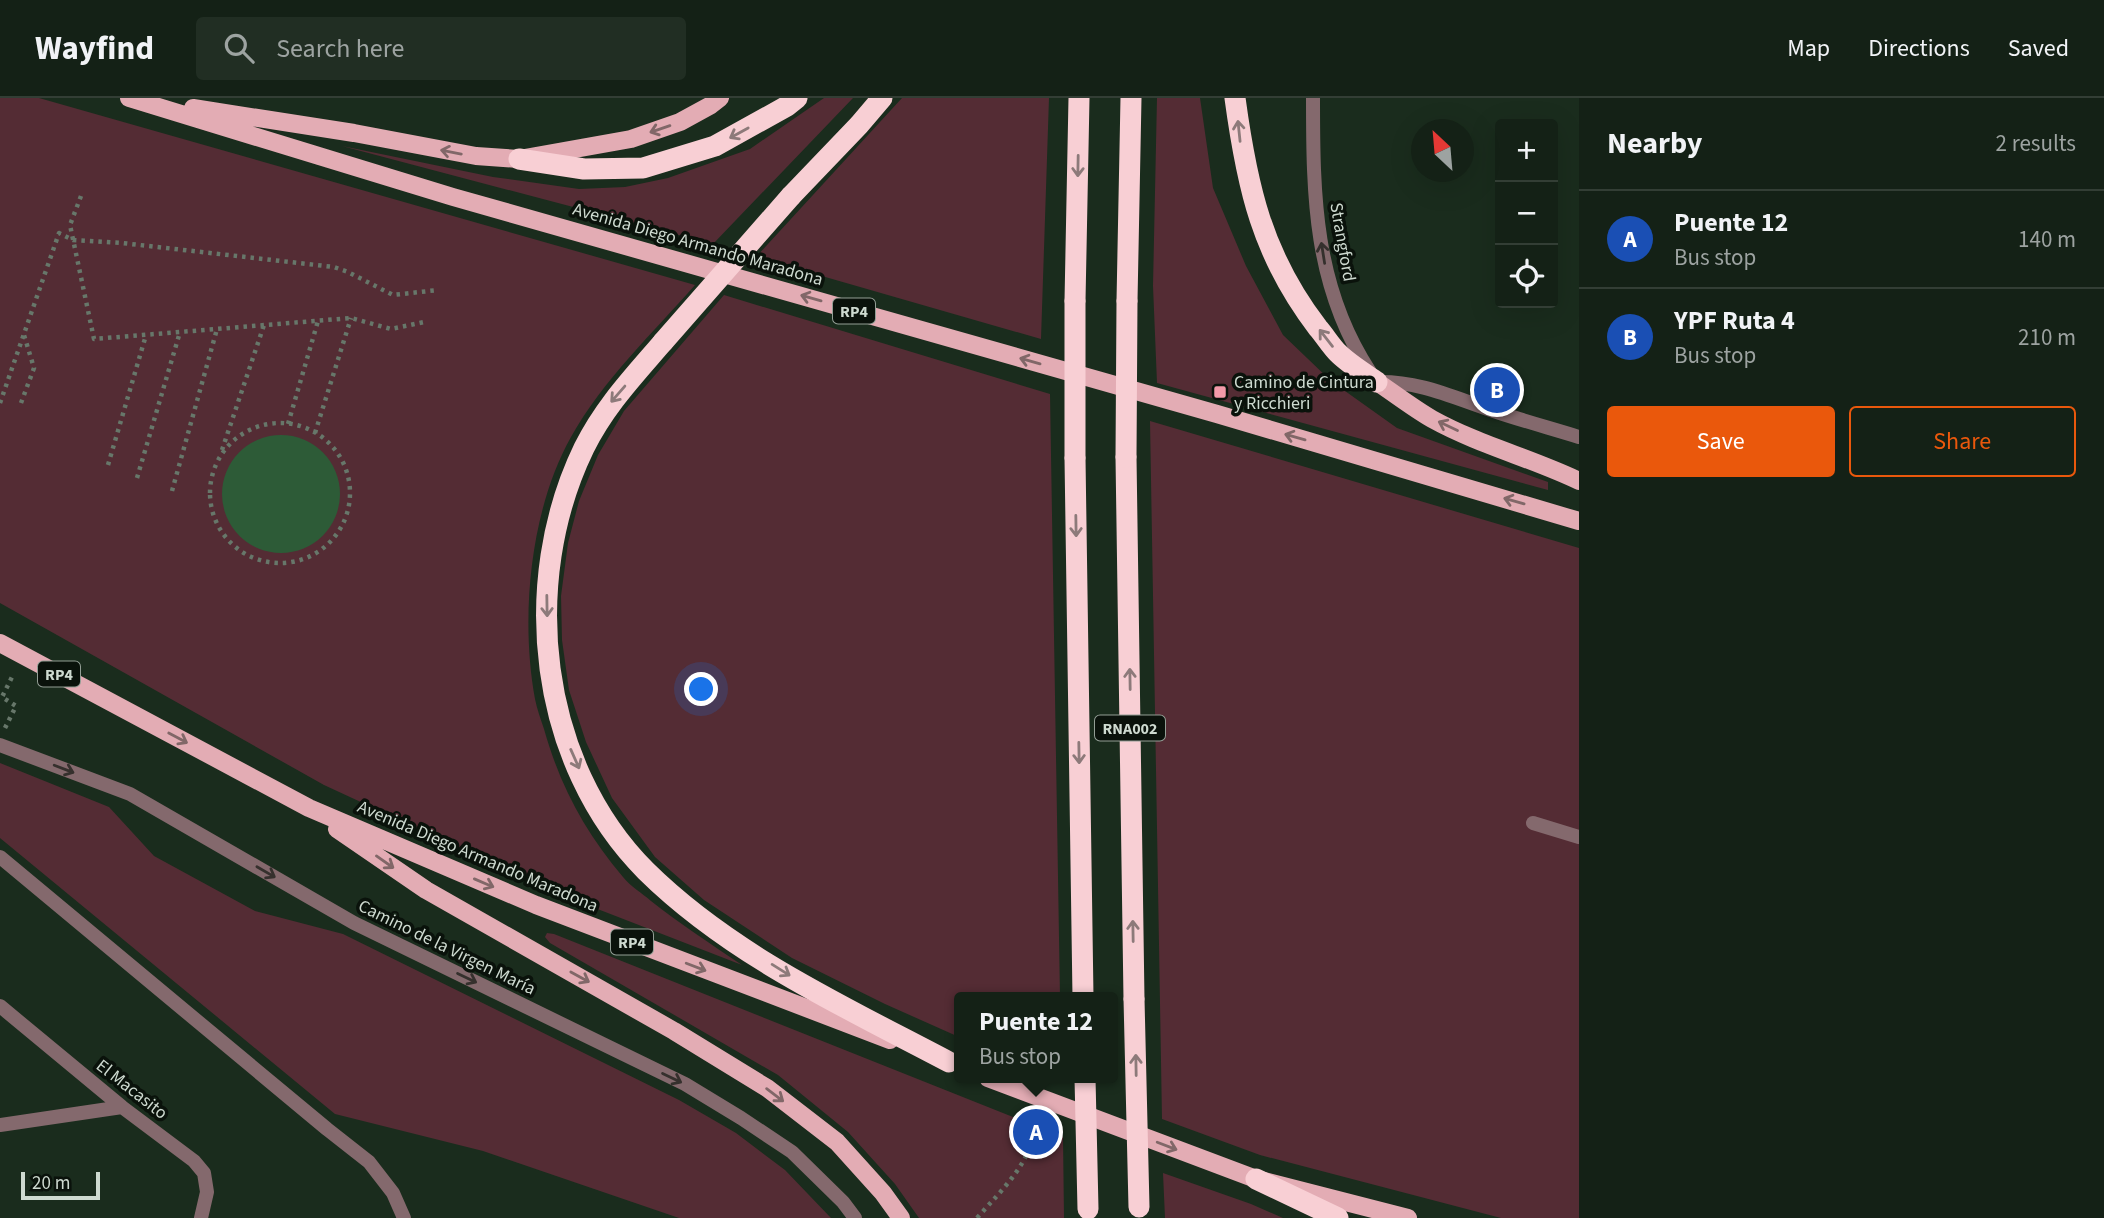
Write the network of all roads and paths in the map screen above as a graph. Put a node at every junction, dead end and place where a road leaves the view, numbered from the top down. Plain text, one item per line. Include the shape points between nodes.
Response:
1 (129, 98) edge
2 (720, 98) edge
3 (797, 98) edge
4 (882, 98) edge
5 (1079, 98) edge
6 (1131, 98) edge
7 (1235, 98) edge
8 (1313, 98) edge
9 (519, 159) junction
10 (81, 195) dead end
11 (73, 240) junction
12 (438, 290) dead end
13 (351, 318) junction
14 (318, 320) junction
15 (424, 322) dead end
16 (264, 325) junction
17 (217, 329) junction
18 (180, 332) junction
19 (24, 335) junction
20 (146, 335) junction
21 (1377, 382) junction
22 (0, 402) edge
23 (21, 403) dead end
24 (288, 424) junction
25 (315, 433) junction
26 (1579, 437) edge
27 (221, 454) junction
28 (108, 465) dead end
29 (137, 478) dead end
30 (1579, 481) edge
31 (172, 491) dead end
32 (1579, 520) edge
33 (0, 643) edge
34 (22, 655) junction
35 (0, 739) edge
36 (0, 745) edge
37 (309, 808) junction
38 (1533, 823) dead end
39 (1579, 837) edge
40 (0, 857) edge
41 (1083, 992) edge
42 (0, 1006) edge
43 (954, 1064) edge
44 (1001, 1083) edge
45 (1085, 1083) edge
46 (1041, 1098) junction
47 (122, 1107) junction
48 (0, 1125) edge
49 (1256, 1180) junction
50 (1088, 1213) edge
51 (1139, 1213) edge
52 (201, 1218) edge
53 (404, 1218) edge
54 (855, 1218) edge
55 (901, 1218) edge
56 (977, 1218) edge
57 (1338, 1218) edge
58 (1408, 1218) edge

9 -> 1 main road via 477,156
32 -> 1 main road, Avenida Diego Armando Maradona / RP4 via 453,197
2 -> 9 main road via 680,122 631,139
3 -> 9 highway via 715,146 643,168 584,169
4 -> 43 highway, bridge via 611,402 584,447 564,498 546,598 548,647 553,694 569,746 593,800 646,870 731,939 804,985
5 -> 41 highway, RNA002, bridge via 1075,458
51 -> 6 highway, RNA002, bridge via 1126,457
21 -> 7 highway via 1339,354 1302,307 1278,265 1248,181
21 -> 8 street, Strangford via 1355,350 1326,274 1313,171
10 - 11 path via 70,225
11 - 12 path via 334,267 393,295
11 - 19 path via 59,233
11 - 20 path via 94,339
13 - 14 path
13 - 15 path via 391,329
13 - 25 path
14 - 16 path
14 - 24 path
16 - 17 path
16 - 27 path
17 - 18 path
17 - 31 path
18 - 20 path
18 - 29 path
19 - 22 path
19 - 23 path via 34,368
20 - 28 path
21 - 26 street via 1421,386
30 -> 21 main road via 1432,419
24 - 25 path
24 - 27 path via 257,426 236,437
25 - 27 path via 339,455 348,476 349,499 344,522 330,541 312,555 289,562 267,562 245,554 227,540 209,498
33 - 34 main road, Avenida Diego Armando Maradona / RP4
34 - 35 path via 2,697 16,706
34 -> 37 main road, Avenida Diego Armando Maradona / RP4
36 -> 54 street, Camino de la Virgen María via 130,794 354,923 685,1084 792,1152
37 -> 43 main road, Avenida Diego Armando Maradona / RP4 via 548,910
37 -> 55 main road via 426,890 766,1088 837,1142
38 - 39 street
40 - 53 street via 369,1162 393,1193
42 - 47 street, El Macasito
44 - 46 main road
45 - 50 highway, bridge
46 -> 49 main road
46 - 56 path via 1036,1132 1023,1166
47 - 48 street
47 - 52 street, El Macasito via 204,1173 207,1192
49 - 57 highway
49 - 58 main road

